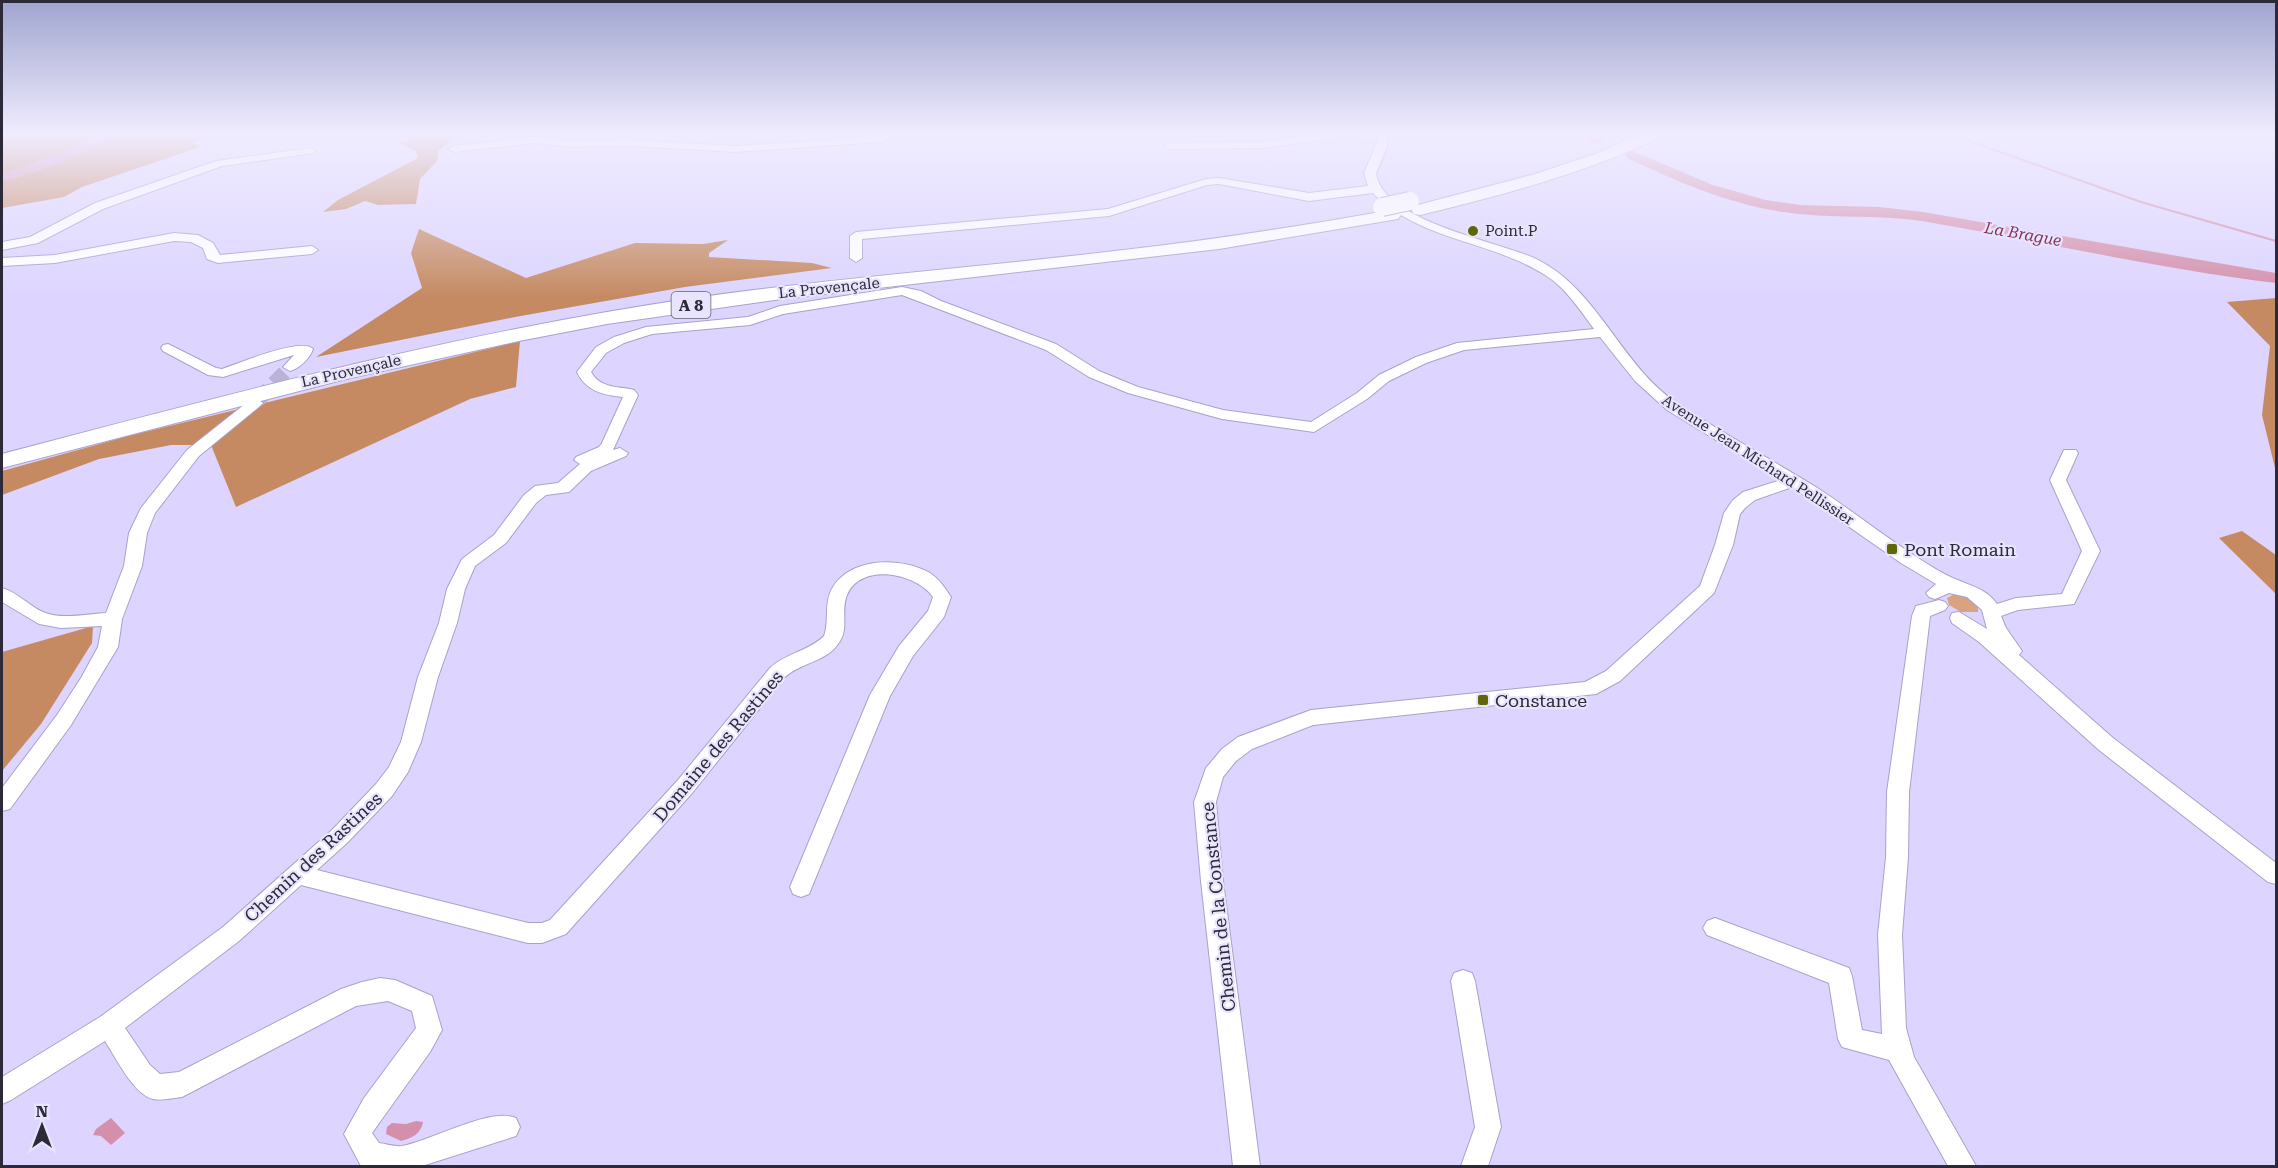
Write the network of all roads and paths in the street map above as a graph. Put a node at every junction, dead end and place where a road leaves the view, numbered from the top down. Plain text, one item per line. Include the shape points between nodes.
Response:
1 (151, 188) edge
2 (1191, 188) edge
3 (1256, 188) edge
4 (1374, 188) edge
5 (1494, 188) edge
6 (1383, 204) junction
7 (19, 244) junction
8 (2, 246) edge
9 (312, 250) dead end
10 (856, 258) dead end
11 (2, 260) edge
12 (1603, 332) junction
13 (168, 348) dead end
14 (290, 367) tunnel mouth
15 (255, 403) tunnel mouth
16 (2, 449) edge
17 (620, 453) dead end
18 (2070, 453) dead end
19 (582, 460) dead end
20 (2, 461) edge
21 (1795, 481) junction
22 (1907, 560) junction
23 (1955, 587) junction
24 (2, 594) edge
25 (1937, 599) junction
26 (1989, 610) junction
27 (1959, 618) junction
28 (113, 619) junction
29 (2036, 683) junction
30 (2, 803) edge
31 (298, 875) junction
32 (2277, 875) edge
33 (801, 887) dead end
34 (1714, 928) dead end
35 (1463, 981) dead end
36 (109, 1025) junction
37 (1899, 1050) junction
38 (2, 1091) edge
39 (507, 1127) dead end
40 (1246, 1167) edge
41 (1475, 1167) edge
42 (1963, 1167) edge

1 - 7 street via 99,206 37,239
2 - 10 street via 1109,212 856,236
3 - 6 street
4 - 6 street
5 - 6 highway, La Provençale / A 8 via 1415,205
6 - 12 street, Avenue Jean Michard Pellissier via 1416,220 1512,253 1551,273 1574,294
6 - 16 highway, La Provençale / A 8 via 1312,221 1215,235 620,305 364,357
6 - 20 highway, La Provençale / A 8 via 1241,241 742,298 579,323 373,366
7 - 8 street
7 - 11 street
9 - 11 street via 218,259 212,256 209,246 194,238 174,237 55,259
12 - 19 street via 1462,346 1384,378 1314,427 1222,414 1154,397 1094,374 1051,347 916,294 879,293 780,310 750,321 651,330 601,350 584,372 587,381 597,388 631,395 605,450
12 - 21 street, Avenue Jean Michard Pellissier via 1642,380 1672,407
13 - 14 street via 213,372 223,373 306,349
15 - 28 street via 193,453 147,512 138,533 133,566
17 - 31 street, Chemin des Rastines via 585,468 563,488 541,490 500,539 468,563 456,589 411,742 397,771 365,810
18 - 26 street via 2058,480 2091,551 2068,600
21 - 22 street, Avenue Jean Michard Pellissier
21 - 40 street, Chemin de la Constance via 1749,496 1739,504 1732,513 1708,589 1613,676 1589,689 1311,718 1245,743 1213,774 1204,802
22 - 23 street, Avenue Jean Michard Pellissier
22 - 25 street, Avenue Jean Michard Pellissier
23 - 25 street via 1942,588
23 - 26 street, Avenue Jean Michard Pellissier via 1973,592
24 - 28 street via 39,618 61,622
25 - 27 street, Avenue Jean Michard Pellissier
25 - 37 street via 1921,616 1898,792 1890,935 1893,1028
26 - 27 street via 1981,621
26 - 29 street via 2002,637
27 - 29 street
28 - 30 street via 108,647 88,683
29 - 32 street via 2106,744
31 - 33 street, Domaine des Rastines via 528,933 558,927 627,855 781,670 833,639 836,597 848,582 867,572 894,568 917,573 937,586 942,597 937,613 906,651 880,694
31 - 36 street, Chemin des Rastines via 231,934
34 - 37 street via 1840,976 1851,1038
35 - 41 street via 1488,1127
36 - 38 street, Chemin des Rastines
36 - 39 street via 141,1074 155,1087 182,1084 350,997 377,988 404,992 423,1004 429,1030 357,1134 371,1156 401,1160
37 - 42 street

